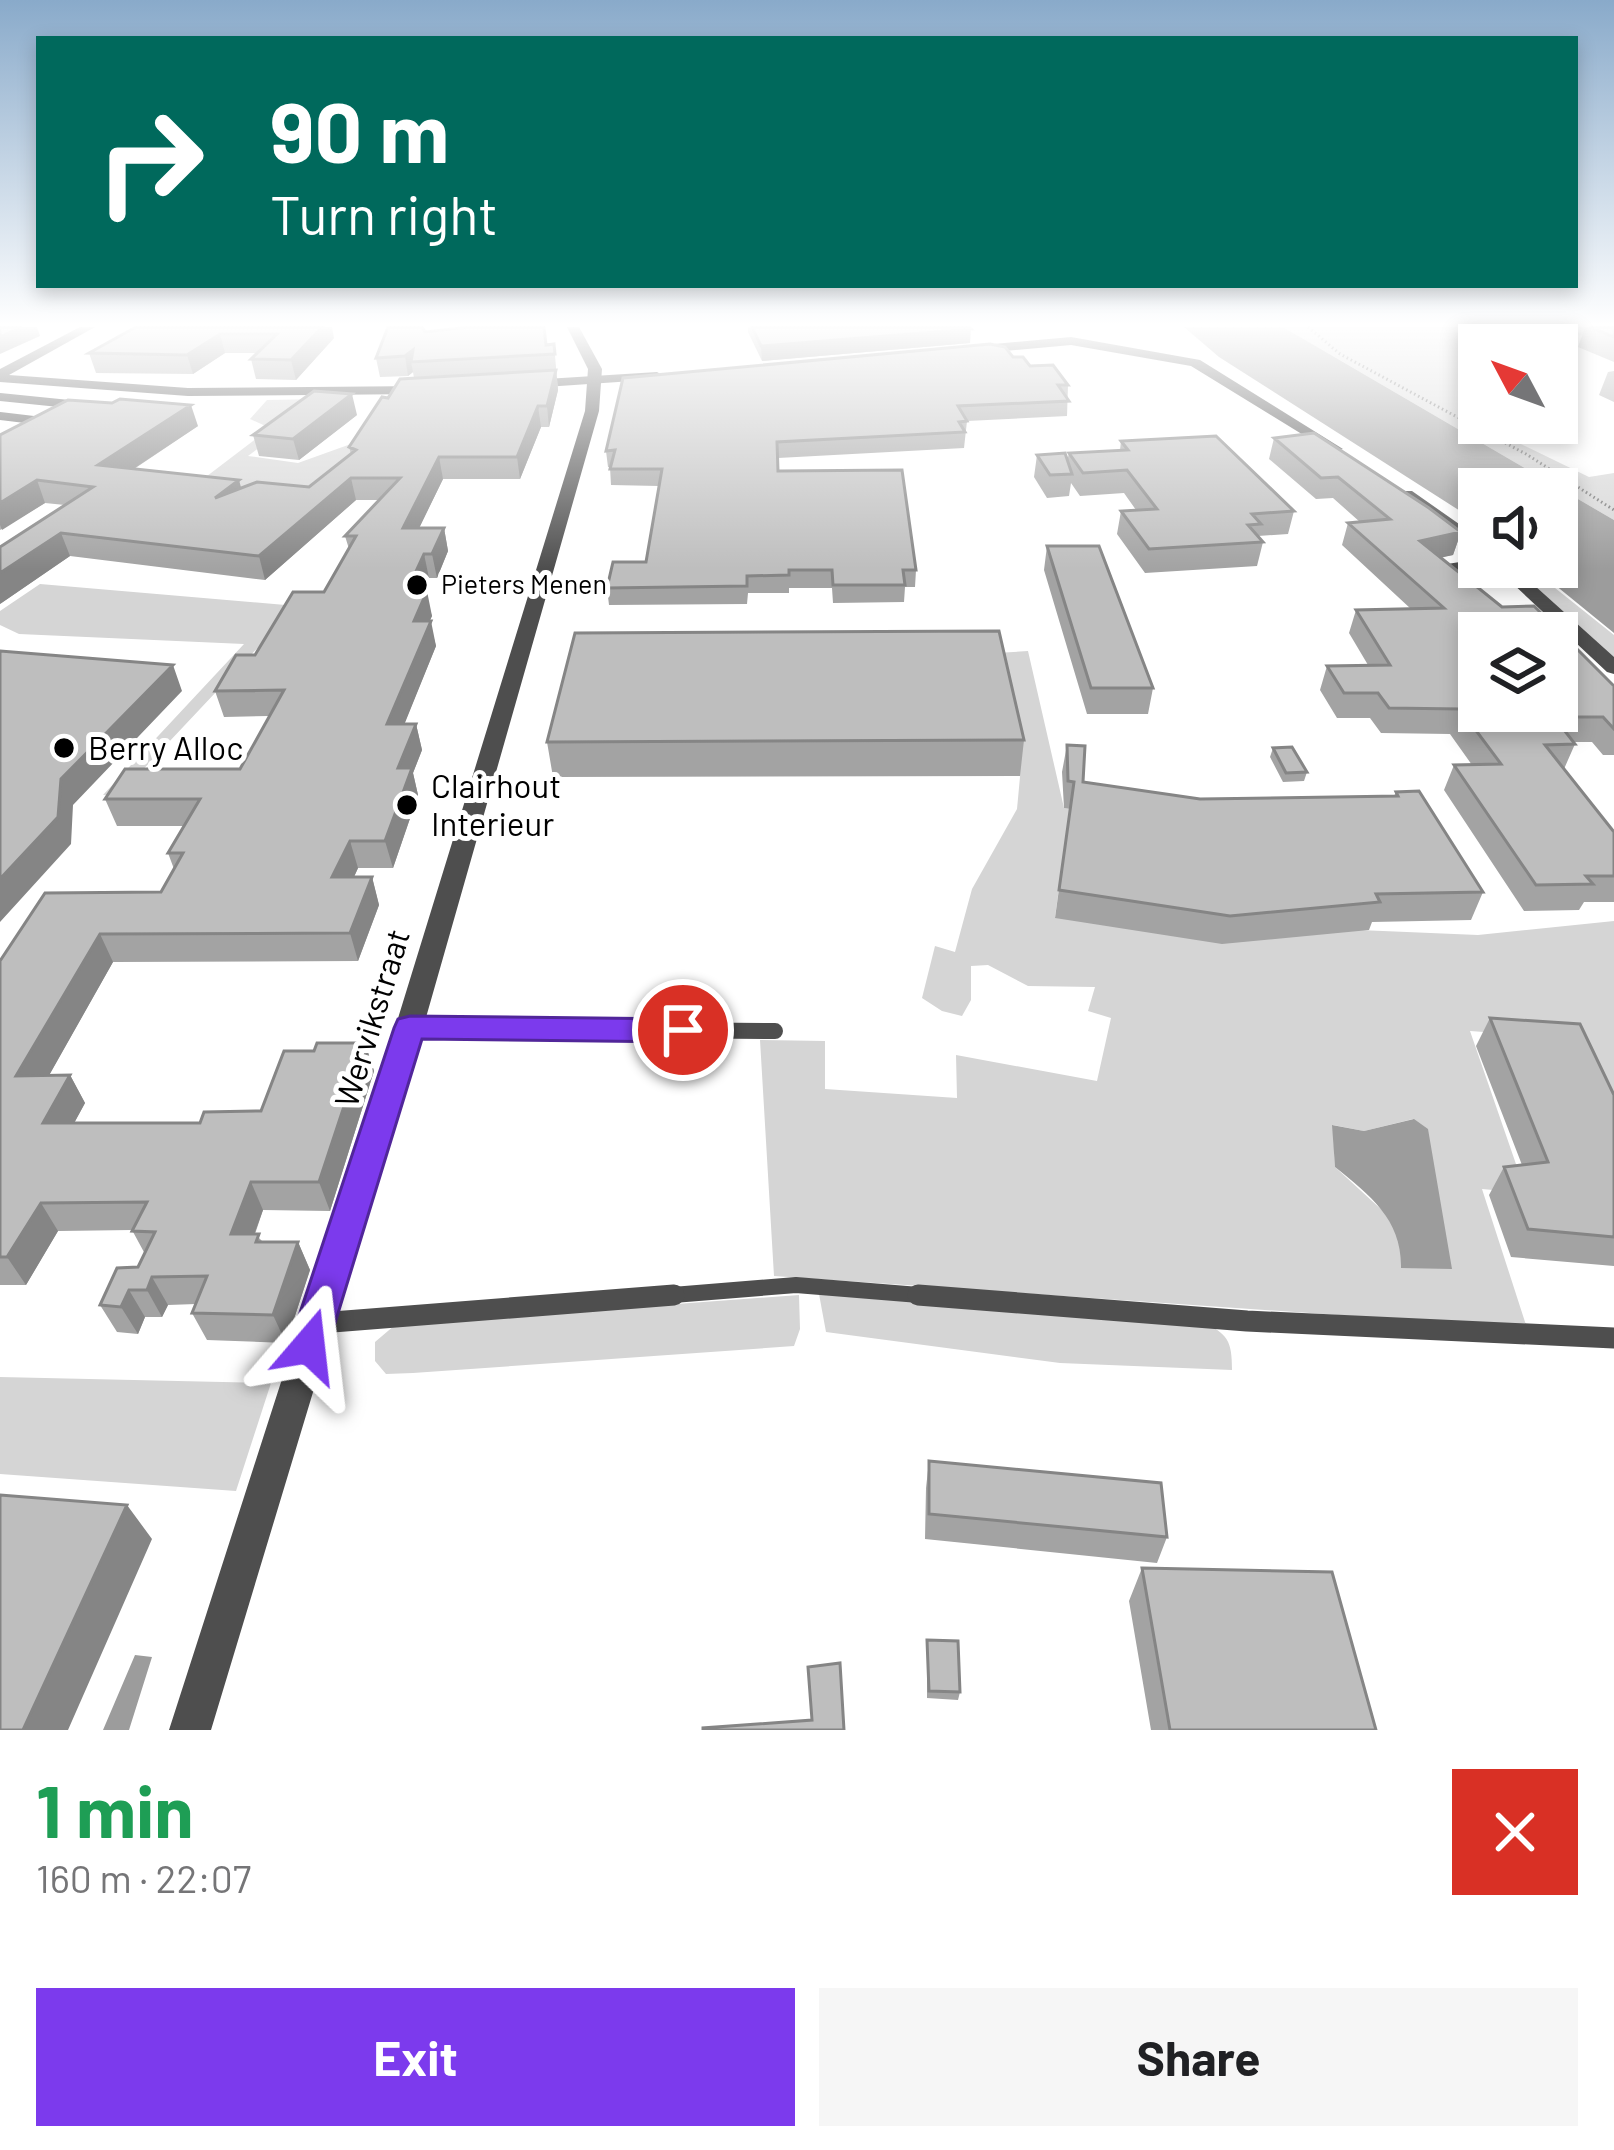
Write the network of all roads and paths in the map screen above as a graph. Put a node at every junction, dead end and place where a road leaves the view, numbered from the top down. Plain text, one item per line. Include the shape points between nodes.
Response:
1 (85, 408) edge
2 (592, 408) edge
3 (1269, 408) edge
4 (1440, 408) edge
5 (0, 416) edge
6 (68, 417) edge
7 (47, 429) edge
8 (1353, 460) edge
9 (1391, 484) edge
10 (1614, 510) edge
11 (1458, 531) edge
12 (1458, 567) edge
13 (1442, 570) edge
14 (1527, 588) edge
15 (1614, 668) edge
16 (410, 1028) junction
17 (775, 1031) dead end
18 (315, 1324) junction
19 (1614, 1338) edge
20 (190, 1730) edge

1 - 6 lane
2 - 16 street, Wervikstraat
3 - 8 street
4 - 10 path
5 - 7 lane via 42,421 26,435
9 - 11 street
12 - 13 lane
14 - 15 street
16 - 17 lane
16 - 18 street, Wervikstraat
18 - 19 lane via 796,1285 1247,1321
18 - 20 street, Wervikstraat

